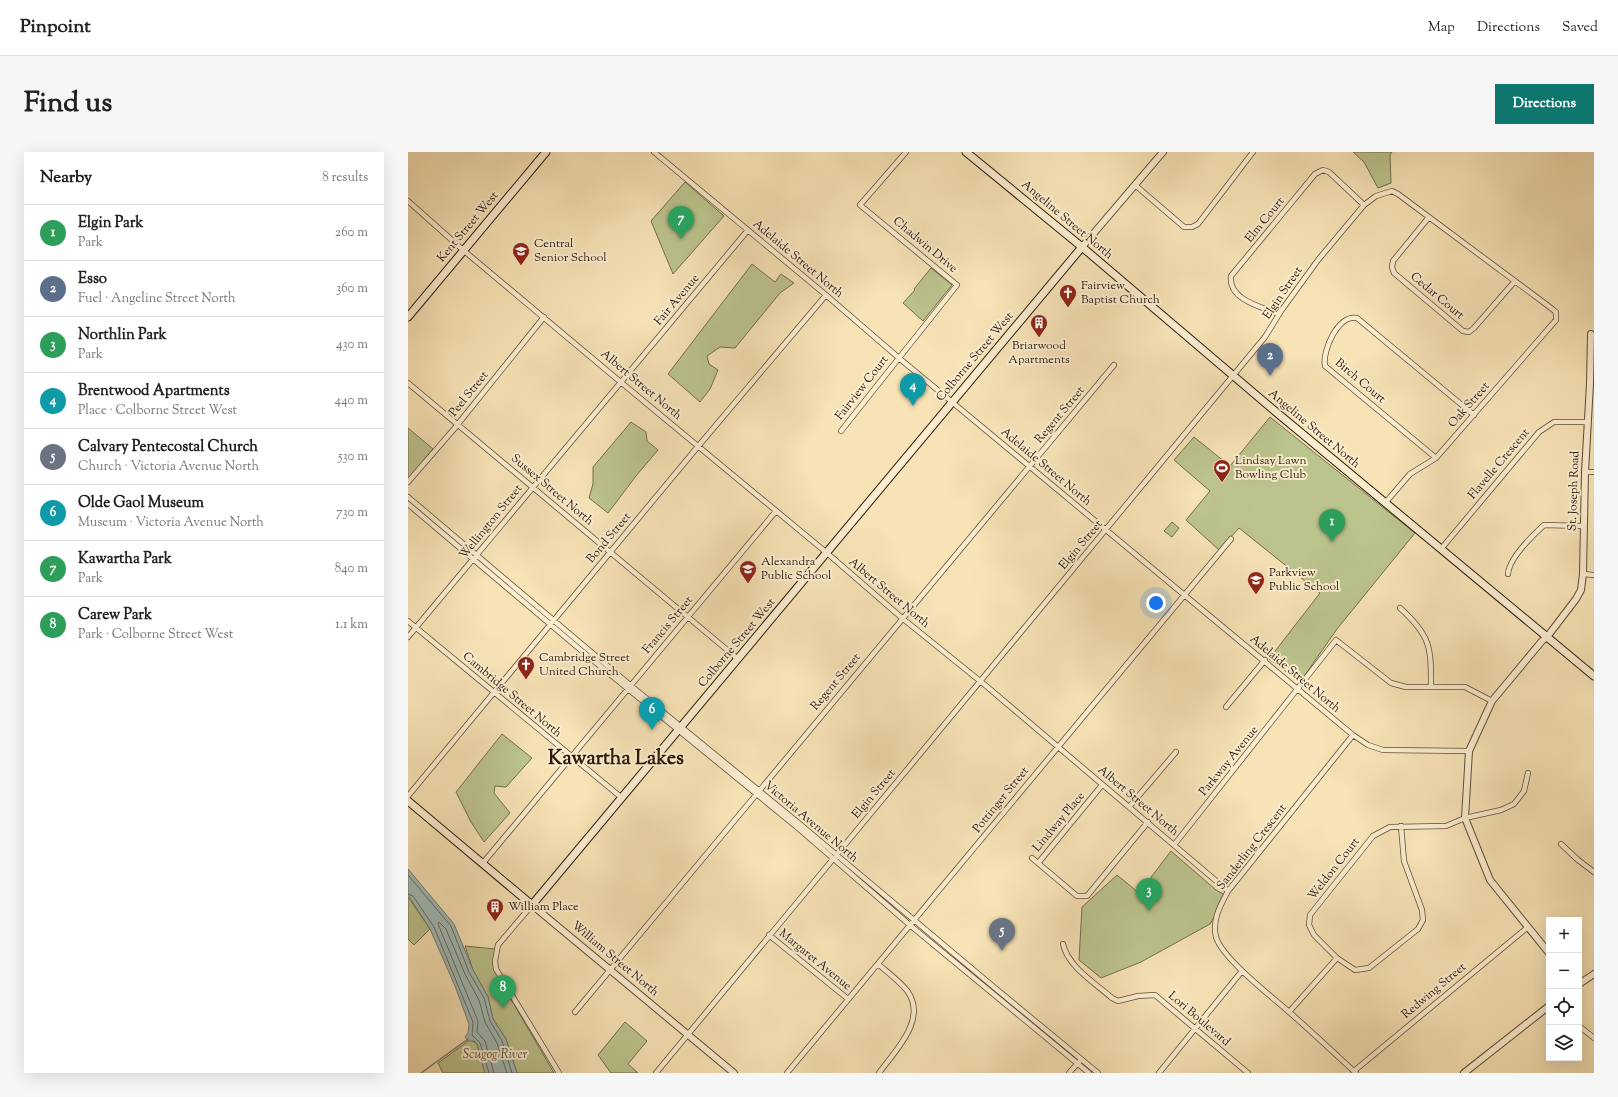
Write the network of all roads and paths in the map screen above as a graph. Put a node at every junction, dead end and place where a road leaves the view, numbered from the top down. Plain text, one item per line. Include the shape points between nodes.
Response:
1 (546, 152) edge
2 (654, 152) edge
3 (906, 152) edge
4 (966, 152) edge
5 (1163, 152) edge
6 (1253, 152) edge
7 (1135, 185) junction
8 (408, 201) edge
9 (1364, 205) junction
10 (1429, 217) junction
11 (748, 230) junction
12 (1082, 247) junction
13 (463, 250) junction
14 (1515, 281) junction
15 (826, 295) junction
16 (1556, 312) joint
17 (1279, 314) junction
18 (408, 317) edge
19 (544, 317) junction
20 (1591, 334) dead end
21 (898, 358) junction
22 (1114, 365) dead end
23 (1234, 375) junction
24 (408, 382) edge
25 (622, 383) junction
26 (1592, 384) edge
27 (952, 402) junction
28 (1474, 415) junction
29 (1587, 422) junction
30 (458, 424) junction
31 (841, 431) dead end
32 (698, 446) junction
33 (1436, 458) junction
34 (1030, 466) junction
35 (1585, 472) junction
36 (1594, 472) edge
37 (408, 482) edge
38 (533, 487) junction
39 (408, 497) edge
40 (1386, 502) junction
41 (408, 504) edge
42 (776, 511) junction
43 (433, 521) junction
44 (1583, 526) junction
45 (1106, 530) junction
46 (1231, 540) dead end
47 (1441, 549) junction
48 (827, 552) junction
49 (610, 553) junction
50 (475, 558) junction
51 (1508, 574) dead end
52 (1583, 574) junction
53 (1594, 575) edge
54 (1184, 595) junction
55 (1400, 608) dead end
56 (688, 616) junction
57 (902, 618) junction
58 (408, 621) edge
59 (552, 622) junction
60 (416, 628) junction
61 (408, 637) edge
62 (1547, 637) junction
63 (738, 659) junction
64 (1265, 660) junction
65 (1594, 676) edge
66 (980, 682) junction
67 (629, 687) junction
68 (1431, 687) junction
69 (1299, 689) junction
70 (494, 693) junction
71 (1492, 701) junction
72 (1226, 707) dead end
73 (680, 729) junction
74 (1353, 735) junction
75 (1057, 747) junction
76 (1469, 751) junction
77 (1176, 752) dead end
78 (571, 758) junction
79 (1528, 773) dead end
80 (1102, 785) junction
81 (757, 792) junction
82 (408, 796) edge
83 (622, 798) junction
84 (408, 801) edge
85 (1129, 806) junction
86 (1465, 818) junction
87 (1148, 822) junction
88 (1401, 826) junction
89 (1561, 844) dead end
90 (1174, 845) junction
91 (835, 857) junction
92 (1032, 858) dead end
93 (1038, 862) junction
94 (483, 863) junction
95 (1594, 872) edge
96 (1228, 891) junction
97 (532, 905) junction
98 (914, 921) junction
99 (910, 926) junction
100 (1528, 927) junction
101 (769, 935) junction
102 (1062, 944) dead end
103 (1546, 949) edge
104 (1337, 958) junction
105 (878, 964) junction
106 (611, 970) junction
107 (1242, 971) junction
108 (1594, 974) edge
109 (1582, 982) edge
110 (848, 999) junction
111 (1016, 1006) junction
112 (1546, 1008) edge
113 (1012, 1010) junction
114 (575, 1012) dead end
115 (1289, 1012) junction
116 (1582, 1028) edge
117 (1195, 1029) junction
118 (688, 1034) junction
119 (1594, 1038) edge
120 (1081, 1059) junction
121 (1077, 1063) junction
122 (1355, 1072) edge
123 (559, 1073) edge
124 (656, 1073) edge
125 (734, 1073) edge
126 (787, 1073) edge
127 (879, 1073) edge
128 (1069, 1073) edge
129 (1089, 1073) edge
130 (1098, 1073) edge
131 (1159, 1073) edge
132 (1247, 1073) edge
133 (1464, 1073) edge

1 - 13 main road, Kent Street West
2 - 11 street, Adelaide Street North
3 - 21 street, Chadwin Drive via 860,205 958,285
4 - 12 main road, Angeline Street North
5 - 7 street, Colborne Street West
6 - 7 street via 1198,224 1192,228 1184,227
7 - 12 street, Colborne Street West
8 - 13 street, Albert Street North
9 - 10 street, Elgin Street via 1376,196 1392,191
9 - 17 street, Elgin Street via 1318,260
9 - 17 street, Elm Court via 1329,172 1323,170 1315,174 1231,276 1230,282 1237,295
10 - 14 street, Elgin Street
10 - 14 street, Cedar Court via 1393,261 1392,267 1394,273 1462,331 1469,332 1474,328
11 - 15 street, Adelaide Street North
11 - 25 street, Fair Avenue
12 - 23 main road, Angeline Street North
12 - 27 main road, Colborne Street West
13 - 18 main road, Kent Street West
13 - 19 street, Albert Street North
14 - 16 street, Elgin Street
15 - 21 street, Adelaide Street North
15 - 32 street, Bond Street
16 - 28 street, Oak Street via 1556,320
17 - 23 street, Elgin Street via 1271,330
19 - 25 street, Albert Street North
19 - 30 street, Peel Street
20 - 26 street, St. Joseph Road
21 - 27 street, Adelaide Street North
21 - 31 street, Fairview Court
22 - 34 street, Regent Street
23 - 40 main road, Angeline Street North
23 - 45 street, Elgin Street
24 - 30 street, Sussex Street North
25 - 32 street, Albert Street North
25 - 38 street, Wellington Street
26 - 29 street, St. Joseph Road
27 - 34 street, Adelaide Street North
27 - 48 main road, Colborne Street West
28 - 33 street, Oak Street
28 - 33 street, Birch Court via 1357,318 1349,318 1339,324 1327,346 1325,366
29 - 35 street, St. Joseph Road
29 - 47 street, Flavelle Crescent via 1554,422 1539,432
30 - 37 street, Peel Street
30 - 38 street, Sussex Street North
32 - 42 street, Albert Street North
32 - 49 street, Bond Street
33 - 40 street, Oak Street via 1410,474
34 - 45 street, Adelaide Street North
34 - 57 street, Regent Street
35 - 36 street
35 - 44 street, St. Joseph Road
38 - 49 street, Sussex Street North
38 - 50 street, Wellington Street
39 - 43 street, Victoria Avenue North
40 - 47 main road, Angeline Street North
41 - 43 street, Victoria Avenue North
42 - 48 street, Albert Street North
42 - 56 street, Francis Street
43 - 50 street, Victoria Avenue North
44 - 51 street via 1544,525 1508,567
44 - 52 street, St. Joseph Road
45 - 54 street, Adelaide Street North
45 - 66 street, Elgin Street
46 - 54 street, Pottinger Street
47 - 62 main road, Angeline Street North
48 - 57 street, Albert Street North
48 - 63 main road, Colborne Street West
49 - 56 street, Sussex Street North
49 - 59 street, Bond Street
50 - 59 street, Victoria Avenue North
50 - 60 street, Wellington Street
52 - 53 street
52 - 62 street, St. Joseph Road via 1579,595
54 - 64 street, Adelaide Street North
54 - 75 street, Pottinger Street
55 - 68 street via 1414,621 1425,638 1431,654
56 - 63 street, Sussex Street North
56 - 67 street, Francis Street
57 - 66 street, Albert Street North
57 - 81 street, Regent Street
58 - 60 street, Cambridge Street North
59 - 67 street, Victoria Avenue North
59 - 70 street, Bond Street
60 - 61 street, Wellington Street
60 - 70 street, Cambridge Street North
62 - 65 main road, Angeline Street North
62 - 71 street, St. Joseph Road
63 - 73 main road, Colborne Street West
64 - 69 street, Adelaide Street North
64 - 72 street
66 - 75 street, Albert Street North
66 - 91 street, Elgin Street
67 - 73 street, Victoria Avenue North
67 - 78 street, Francis Street
68 - 69 street, Parkway Avenue via 1406,687 1391,683 1336,640
68 - 71 street via 1464,687
69 - 74 street, Adelaide Street North
69 - 90 street, Parkway Avenue
70 - 78 street, Cambridge Street North
70 - 82 street, Bond Street
71 - 76 street, St. Joseph Road
73 - 81 street, Victoria Avenue North
73 - 83 main road, Colborne Street West
74 - 76 street, Adelaide Street North via 1368,745 1383,750
74 - 96 street, Sanderling Crescent
75 - 80 street, Albert Street North
75 - 98 street, Pottinger Street
76 - 86 street
77 - 85 street
78 - 83 street, Cambridge Street North
78 - 94 street, Francis Street
79 - 86 street, Weldon Court via 1524,791 1514,804 1501,810
80 - 85 street, Albert Street North
80 - 93 street, Lindway Place
81 - 91 street, Victoria Avenue North
81 - 106 street, Regent Street
83 - 97 main road, Colborne Street West
84 - 94 main road, William Street North
85 - 87 street, Albert Street North
86 - 88 street, Weldon Court via 1446,826
86 - 100 street via 1490,880
87 - 90 street, Albert Street North
87 - 93 street, Lindway Place via 1087,896 1077,896
88 - 104 street, Weldon Court via 1390,827 1373,836 1310,915 1309,925 1314,936
88 - 104 street, Weldon Court via 1404,861 1422,910 1423,920 1418,929 1369,968 1354,970
89 - 95 street
90 - 96 street, Albert Street North
91 - 98 street, Victoria Avenue North
91 - 99 street, Victoria Avenue North
91 - 101 street, Elgin Street
92 - 93 street
94 - 97 main road, William Street North
96 - 107 street, Sanderling Crescent via 1217,913 1216,938
97 - 106 street, William Street North
97 - 123 street, Colborne Street West via 498,945 496,969
98 - 99 street, Pottinger Street
98 - 111 street, Victoria Avenue North
99 - 105 street, Pottinger Street
99 - 113 street, Victoria Avenue North
100 - 103 street
100 - 122 street, Redwing Street
101 - 110 street, Margaret Avenue
101 - 118 street, Elgin Street
102 - 117 street, Lori Boulevard via 1073,965 1112,998 1123,1001 1138,996 1154,995
104 - 115 street
105 - 110 street, Pottinger Street
105 - 127 street via 908,992 914,1017 908,1035
106 - 114 street, Regent Street
106 - 118 street, William Street North
107 - 115 street, Sanderling Crescent
107 - 117 street
108 - 109 street
110 - 126 street, Pottinger Street
111 - 113 street
111 - 120 street, Victoria Avenue North
112 - 133 street
113 - 121 street, Victoria Avenue North
115 - 122 street, Sanderling Crescent
116 - 119 street
117 - 131 street
117 - 132 street, Lori Boulevard
118 - 124 street, Elgin Street
118 - 125 street, William Street North
120 - 121 street
120 - 130 street, Victoria Avenue North
121 - 128 street
121 - 129 street, Victoria Avenue North

